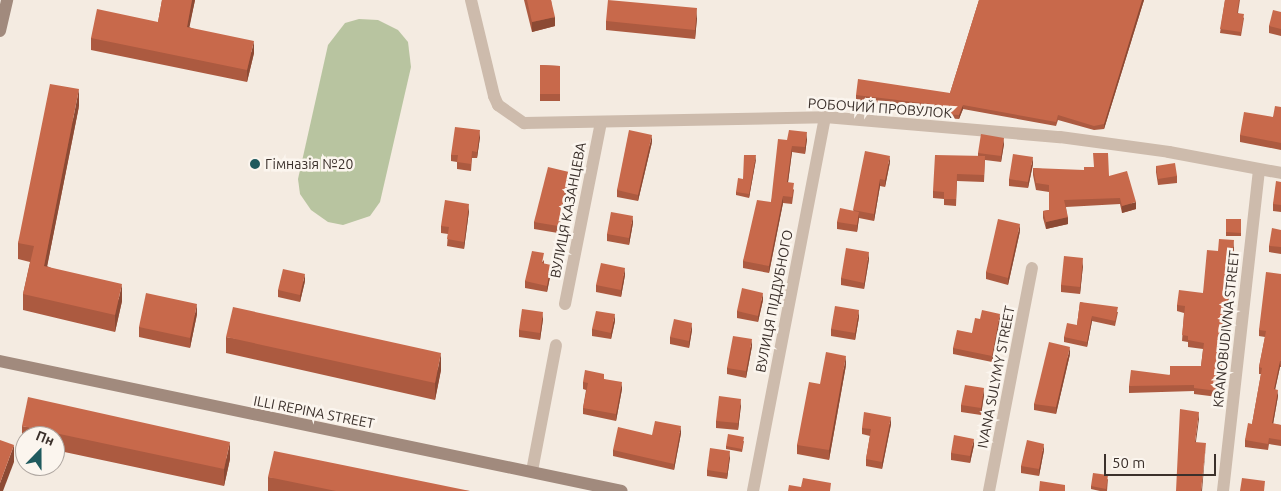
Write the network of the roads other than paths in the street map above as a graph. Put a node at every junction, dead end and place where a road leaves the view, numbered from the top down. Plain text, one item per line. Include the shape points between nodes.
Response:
1 (6, 0) edge
2 (472, 0) edge
3 (0, 31) edge
4 (825, 117) junction
5 (601, 123) junction
6 (1259, 170) junction
7 (1281, 173) edge
8 (1032, 268) dead end
9 (565, 304) dead end
10 (556, 345) dead end
11 (0, 361) edge
12 (532, 471) junction
13 (622, 491) edge
14 (754, 491) edge
15 (989, 491) edge
16 (1223, 491) edge

1 - 3 street
2 - 5 street, РОБОЧИЙ ПРОВУЛОК via 498,105 524,124
4 - 5 street, РОБОЧИЙ ПРОВУЛОК
4 - 6 street, РОБОЧИЙ ПРОВУЛОК via 1060,137 1169,152
4 - 14 street, ВУЛИЦЯ ПІДДУБНОГО
5 - 9 street, ВУЛИЦЯ КАЗАНЦЕВА
6 - 7 street, РОБОЧИЙ ПРОВУЛОК
6 - 16 street, KRANOBUDIVNA STREET
8 - 15 street, IVANA SULYMY STREET
10 - 12 street
11 - 12 street, ILLI REPINA STREET
12 - 13 street, ILLI REPINA STREET

